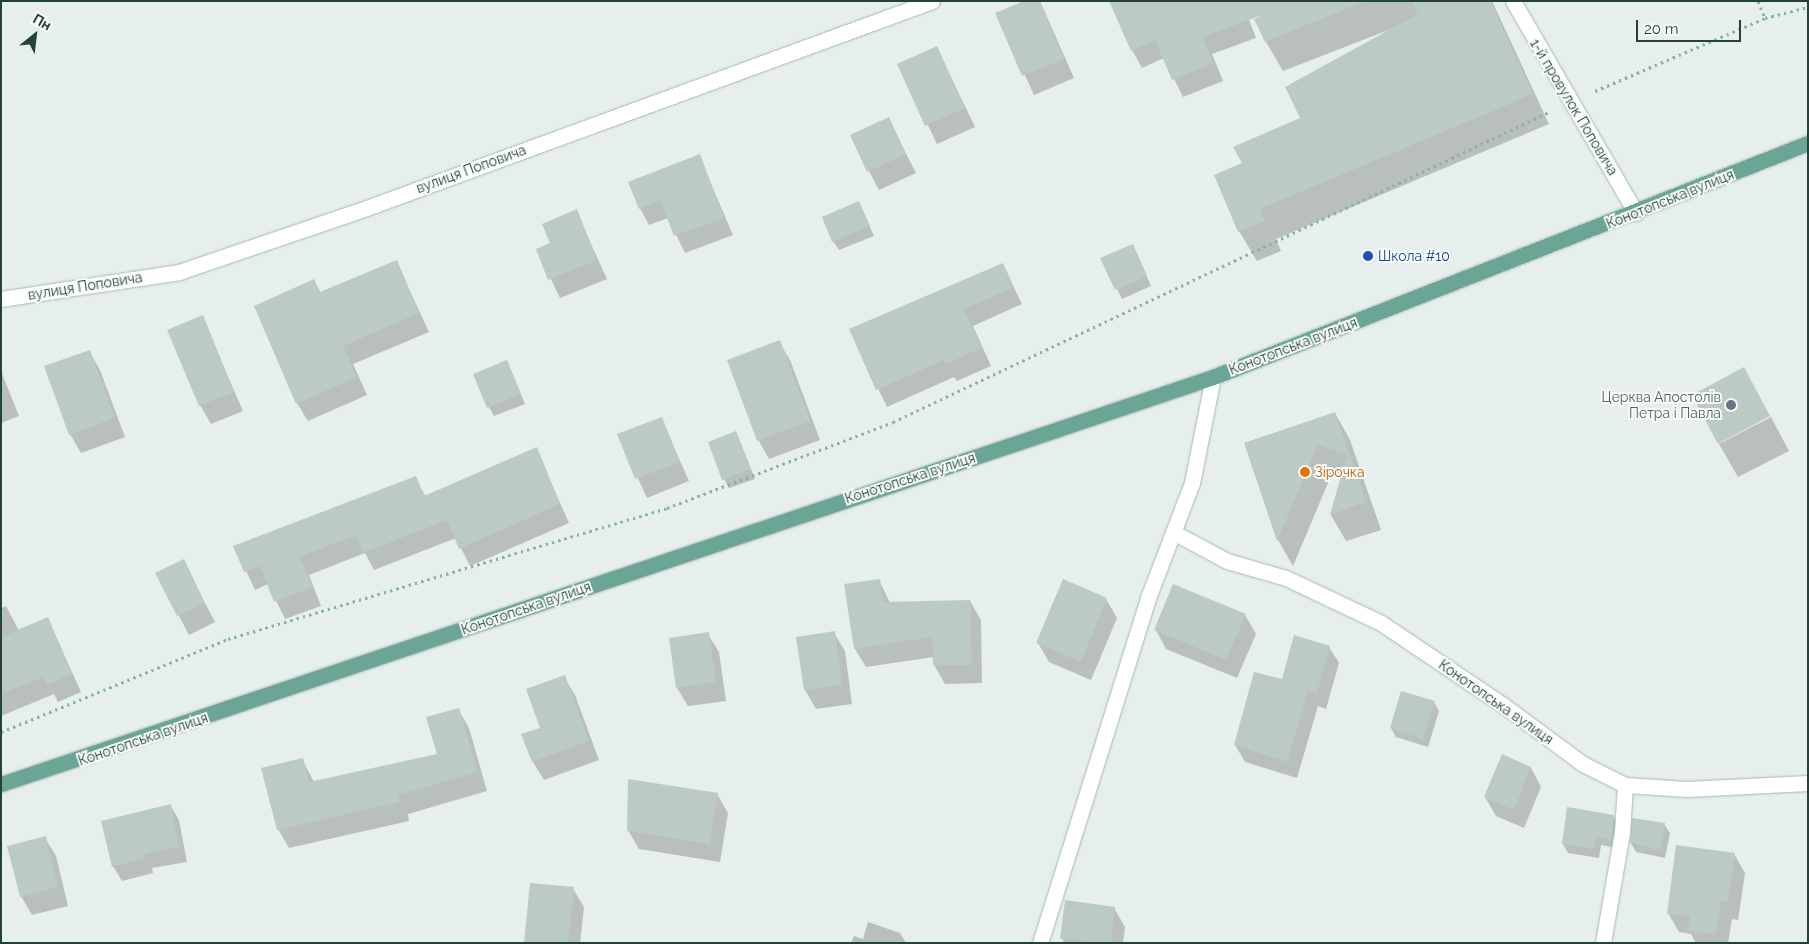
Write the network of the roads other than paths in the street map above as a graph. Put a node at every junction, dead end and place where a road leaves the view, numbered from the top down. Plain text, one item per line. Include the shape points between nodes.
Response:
1 (932, 1) edge
2 (1514, 1) edge
3 (1808, 143) edge
4 (1636, 213) junction
5 (1, 299) edge
6 (1212, 377) junction
7 (1173, 532) junction
8 (1808, 783) edge
9 (1, 784) edge
10 (1625, 785) junction
11 (1040, 943) edge
12 (1604, 943) edge

1 - 5 street, вулиця Поповича via 361,210 179,272
2 - 4 street, 1-й провулок Поповича
3 - 4 main road, Конотопська вулиця
4 - 6 main road, Конотопська вулиця
6 - 7 street via 1192,483
6 - 9 main road, Конотопська вулиця
7 - 10 street, Конотопська вулиця via 1227,561 1286,578 1381,623 1503,705 1583,764
7 - 11 street via 1145,607
8 - 10 street, Конотопська вулиця via 1687,789
10 - 12 street via 1622,832

